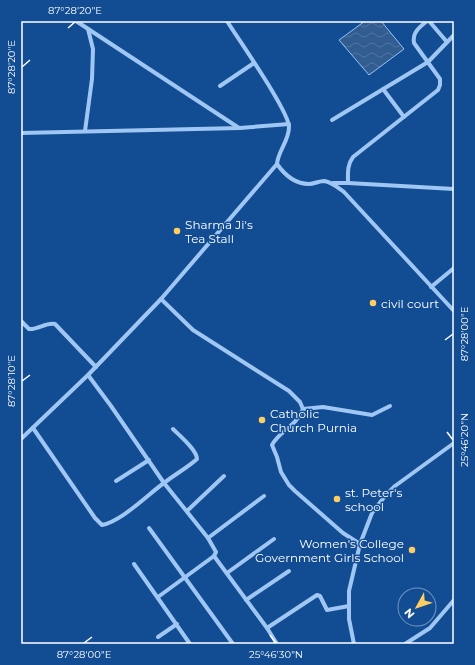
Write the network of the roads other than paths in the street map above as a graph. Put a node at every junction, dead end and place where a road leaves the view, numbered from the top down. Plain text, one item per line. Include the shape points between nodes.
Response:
1 (76, 21) edge
2 (227, 21) edge
3 (428, 21) edge
4 (88, 29) junction
5 (454, 35) edge
6 (447, 42) junction
7 (428, 62) junction
8 (254, 63) junction
9 (220, 86) dead end
10 (383, 89) junction
11 (404, 117) junction
12 (332, 120) dead end
13 (289, 124) junction
14 (240, 128) junction
15 (85, 131) junction
16 (21, 133) edge
17 (277, 164) junction
18 (348, 182) junction
19 (332, 183) junction
20 (454, 189) edge
21 (454, 268) edge
22 (431, 288) junction
23 (161, 299) junction
24 (454, 310) edge
25 (21, 321) edge
26 (96, 367) junction
27 (88, 375) junction
28 (390, 406) dead end
29 (303, 409) junction
30 (33, 428) junction
31 (174, 429) dead end
32 (21, 439) edge
33 (454, 443) edge
34 (149, 460) junction
35 (224, 476) dead end
36 (116, 481) dead end
37 (164, 483) junction
38 (264, 496) dead end
39 (187, 511) junction
40 (149, 528) dead end
41 (208, 538) junction
42 (274, 539) dead end
43 (360, 544) junction
44 (214, 556) junction
45 (134, 564) dead end
46 (289, 571) dead end
47 (227, 573) junction
48 (185, 577) junction
49 (158, 597) junction
50 (246, 600) junction
51 (454, 600) edge
52 (348, 606) junction
53 (177, 624) junction
54 (267, 628) junction
55 (158, 637) dead end
56 (190, 644) edge
57 (233, 644) edge
58 (277, 644) edge
59 (354, 644) edge
60 (406, 644) edge

1 - 4 street
2 - 8 street
3 - 6 street
3 - 7 street via 415,32 413,38
4 - 14 street
4 - 15 street via 93,49
5 - 6 street
6 - 7 street
7 - 10 street
7 - 11 street via 440,79 438,90
8 - 9 street
8 - 13 street
10 - 11 street
10 - 12 street
11 - 18 street via 353,157 349,162
13 - 14 street
13 - 17 street via 289,133
14 - 15 street
15 - 16 street
17 - 19 street via 284,173 296,181 308,184 324,181
17 - 23 street
18 - 19 street
18 - 20 street
19 - 22 street via 344,192
21 - 22 street
22 - 24 street
23 - 26 street
23 - 29 street via 193,330 289,391
25 - 26 street via 28,329 34,330 55,324
26 - 27 street
27 - 30 street
27 - 34 street
28 - 29 street via 372,415 323,407
29 - 43 street via 297,420 272,445 281,472 295,491 343,533
30 - 32 street
30 - 37 street via 102,525 123,515
31 - 37 street via 194,451 197,459
33 - 43 street via 385,496 372,513
34 - 36 street
34 - 37 street
35 - 39 street
37 - 39 street
38 - 41 street
39 - 41 street
40 - 48 street
41 - 44 street via 216,552
42 - 47 street
43 - 52 street via 348,591
44 - 47 street
44 - 48 street
45 - 49 street
46 - 50 street
47 - 50 street
48 - 49 street
48 - 57 street
49 - 53 street
50 - 54 street
51 - 60 street via 430,628
52 - 54 street via 327,610 317,594
52 - 59 street
53 - 55 street
53 - 56 street
54 - 58 street

